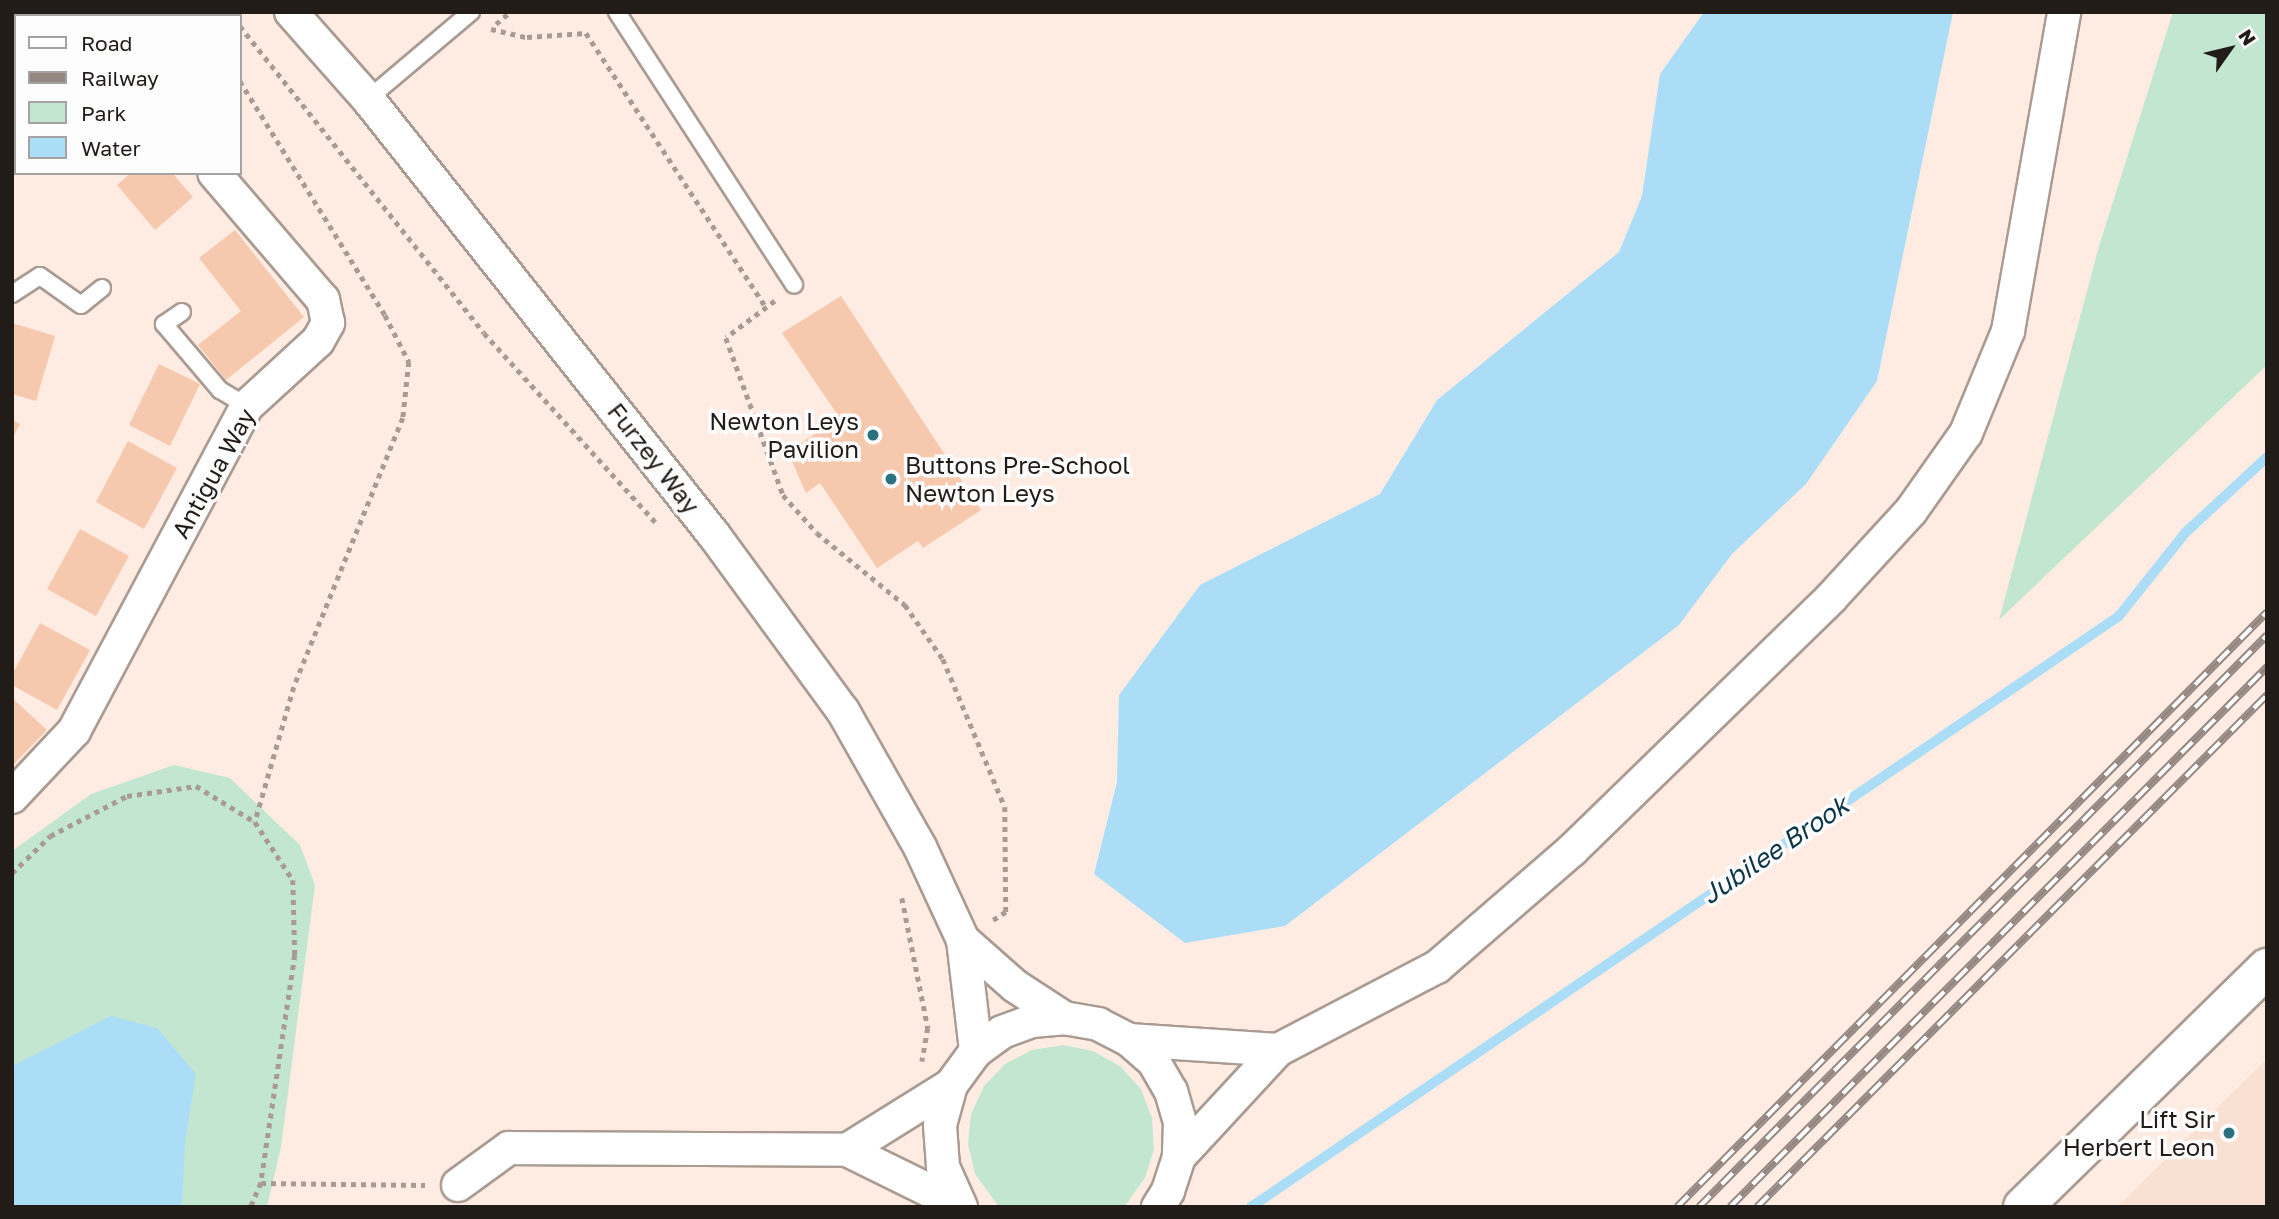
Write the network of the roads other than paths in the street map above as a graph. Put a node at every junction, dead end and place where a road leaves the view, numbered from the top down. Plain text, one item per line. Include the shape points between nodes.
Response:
1 (291, 12) edge
2 (471, 12) edge
3 (617, 12) edge
4 (2064, 12) edge
5 (368, 99) junction
6 (216, 175) edge
7 (794, 285) road end
8 (102, 288) dead end
9 (12, 294) edge
10 (182, 312) dead end
11 (247, 406) junction
12 (12, 797) edge
13 (962, 940) junction
14 (2267, 968) edge
15 (1064, 1018) junction
16 (1129, 1040) junction
17 (1278, 1050) junction
18 (976, 1051) junction
19 (951, 1086) junction
20 (847, 1150) junction
21 (1179, 1157) junction
22 (458, 1185) road end
23 (960, 1206) edge
24 (1158, 1207) edge
25 (2023, 1207) edge

1 - 5 street, Furzey Way
2 - 5 lane
3 - 7 lane
4 - 17 street via 2008,331 1966,433 1911,511 1831,598 1572,850 1437,967
5 - 13 street, Furzey Way via 714,534 843,711 920,847
6 - 11 street, Antigua Way via 323,300 328,323 318,341
8 - 9 lane via 81,305 40,276
10 - 11 lane via 164,324 220,390
11 - 12 street, Antigua Way via 74,731
13 - 15 street, Furzey Way via 1015,986
13 - 18 street, Furzey Way
14 - 25 street
15 - 16 street via 1098,1024
15 - 18 street via 1012,1028
16 - 17 street
16 - 21 street via 1154,1062 1171,1091 1180,1123
17 - 21 street
18 - 19 street
19 - 20 street
19 - 23 street via 940,1125 943,1167
20 - 22 street via 509,1148
20 - 23 street
21 - 24 street

